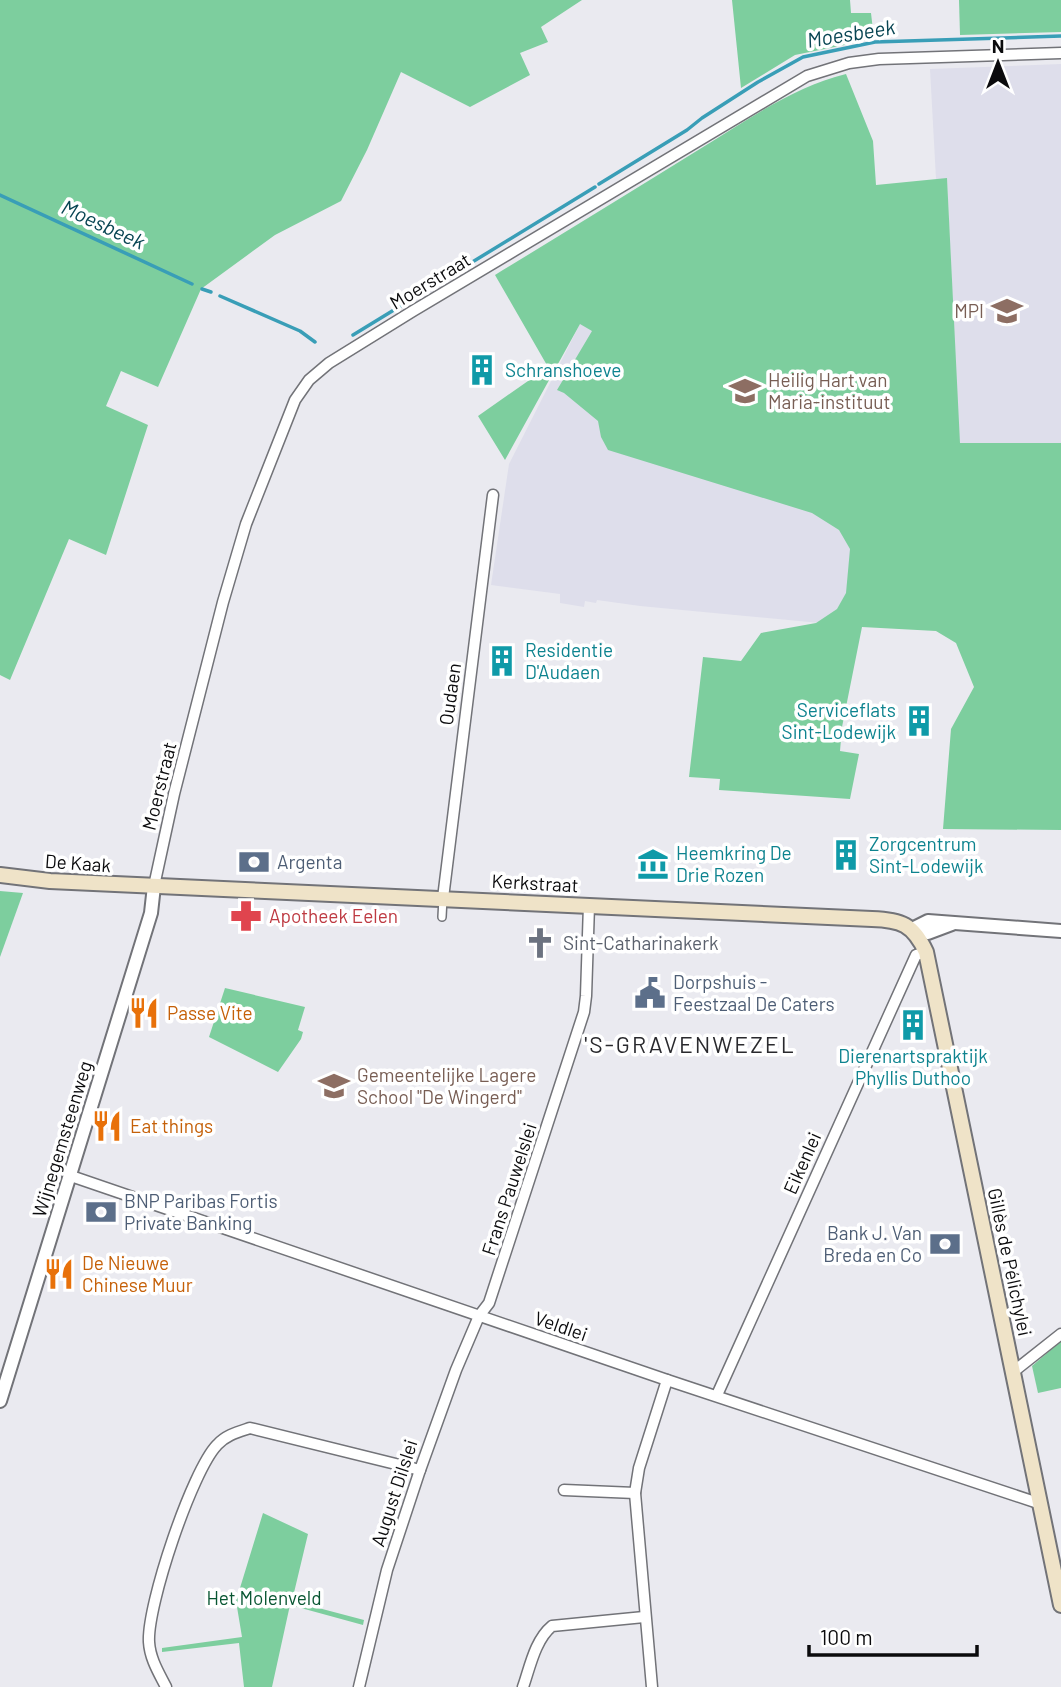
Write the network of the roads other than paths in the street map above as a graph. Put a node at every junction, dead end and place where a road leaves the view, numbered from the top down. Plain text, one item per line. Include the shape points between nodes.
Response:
1 (1061, 53) edge
2 (493, 495) dead end
3 (0, 875) edge
4 (154, 886) junction
5 (443, 898) junction
6 (589, 905) junction
7 (442, 917) dead end
8 (912, 929) junction
9 (1061, 931) edge
10 (921, 953) junction
11 (71, 1176) junction
12 (479, 1316) junction
13 (1061, 1334) edge
14 (1013, 1372) junction
15 (667, 1380) junction
16 (717, 1395) junction
17 (1, 1397) edge
18 (420, 1469) junction
19 (564, 1490) dead end
20 (635, 1493) junction
21 (1041, 1504) junction
22 (1061, 1605) edge
23 (645, 1617) junction
24 (166, 1687) edge
25 (359, 1687) edge
26 (523, 1687) edge
27 (652, 1687) edge

1 - 4 street, Moerstraat via 879,59 807,76 329,363 309,380 295,400 246,524
2 - 5 street, Oudaen
3 - 4 main road, De Kaak
4 - 5 main road, Kerkstraat
4 - 11 street, Wijnegemsteenweg via 151,913
5 - 6 main road, Kerkstraat
5 - 7 street
6 - 8 main road, Kerkstraat via 887,920
6 - 12 street, Frans Pauwelslei via 581,1022 489,1303
8 - 9 street via 928,933 958,922
8 - 10 main road, Gillès de Pélichylei via 920,938
10 - 14 main road, Gillès de Pélichylei
10 - 16 street, Eikenlei
11 - 12 street, Veldlei
11 - 17 street, Wijnegemsteenweg
12 - 15 street, Veldlei
12 - 18 street, August Dilslei
13 - 14 street
14 - 21 main road, Gillès de Pélichylei
15 - 16 street, Veldlei
15 - 20 street
16 - 21 street, Veldlei
18 - 24 street via 250,1428 218,1443 191,1487 153,1607 149,1642
18 - 25 street, August Dilslei via 387,1570
19 - 20 street
20 - 23 street
21 - 22 main road, Gillès de Pélichylei
23 - 26 street via 552,1626 536,1648
23 - 27 street

